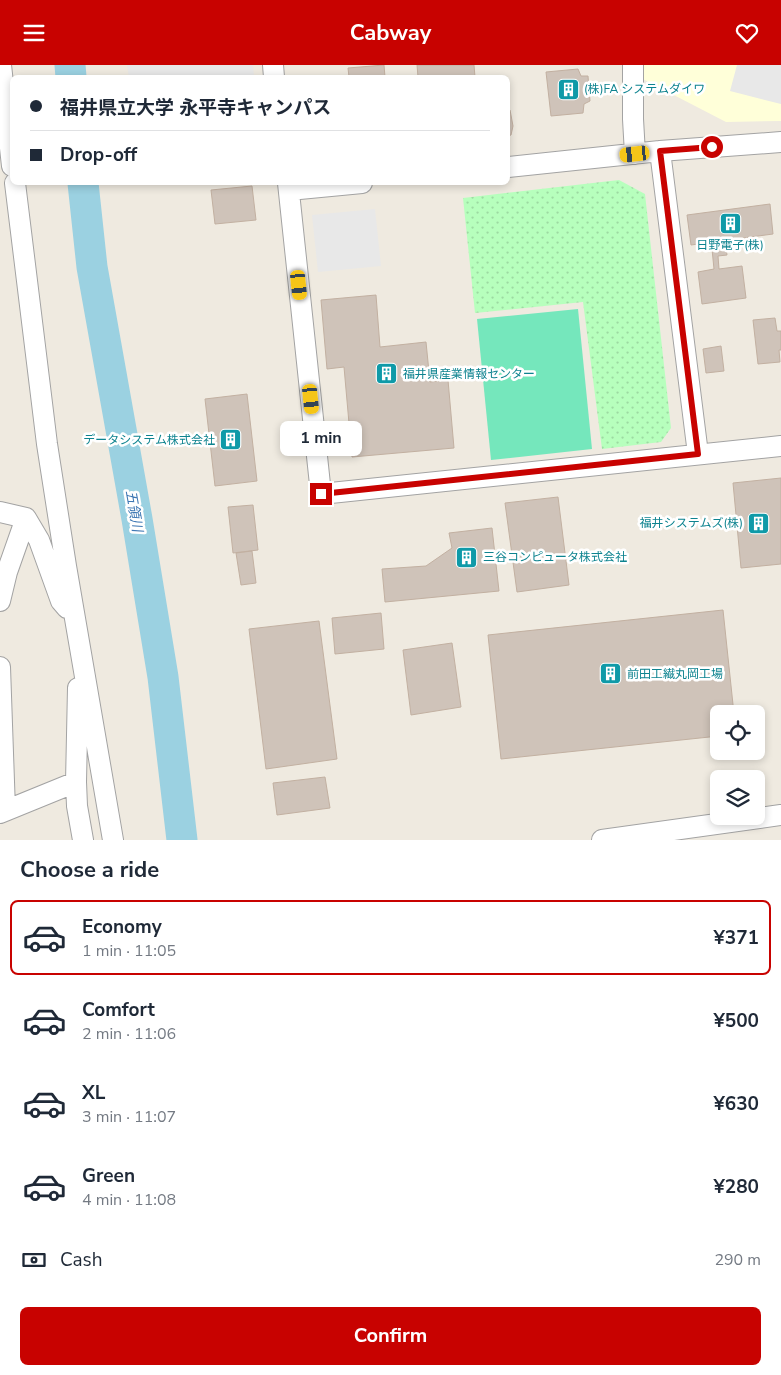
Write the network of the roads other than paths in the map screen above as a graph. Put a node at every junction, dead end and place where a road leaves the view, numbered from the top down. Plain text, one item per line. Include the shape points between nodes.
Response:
1 (1, 65) edge
2 (632, 65) edge
3 (781, 142) edge
4 (10, 148) edge
5 (660, 151) junction
6 (635, 154) junction
7 (510, 167) edge
8 (14, 185) edge
9 (313, 185) edge
10 (288, 186) edge
11 (781, 446) edge
12 (698, 454) junction
13 (0, 512) edge
14 (26, 518) junction
15 (0, 601) edge
16 (75, 619) junction
17 (81, 656) junction
18 (0, 667) edge
19 (76, 782) junction
20 (2, 811) edge
21 (781, 815) edge
22 (83, 840) edge
23 (114, 840) edge
24 (602, 840) edge

1 - 4 street
2 - 6 street
3 - 5 street
5 - 6 street
5 - 12 street
6 - 7 street
8 - 16 street via 47,444
9 - 10 street
10 - 12 street via 321,494
11 - 12 street
13 - 14 street
14 - 15 street
14 - 16 street via 39,540 61,601
16 - 17 street
17 - 19 street
17 - 23 street
18 - 20 street
19 - 20 street
19 - 22 street
21 - 24 street

